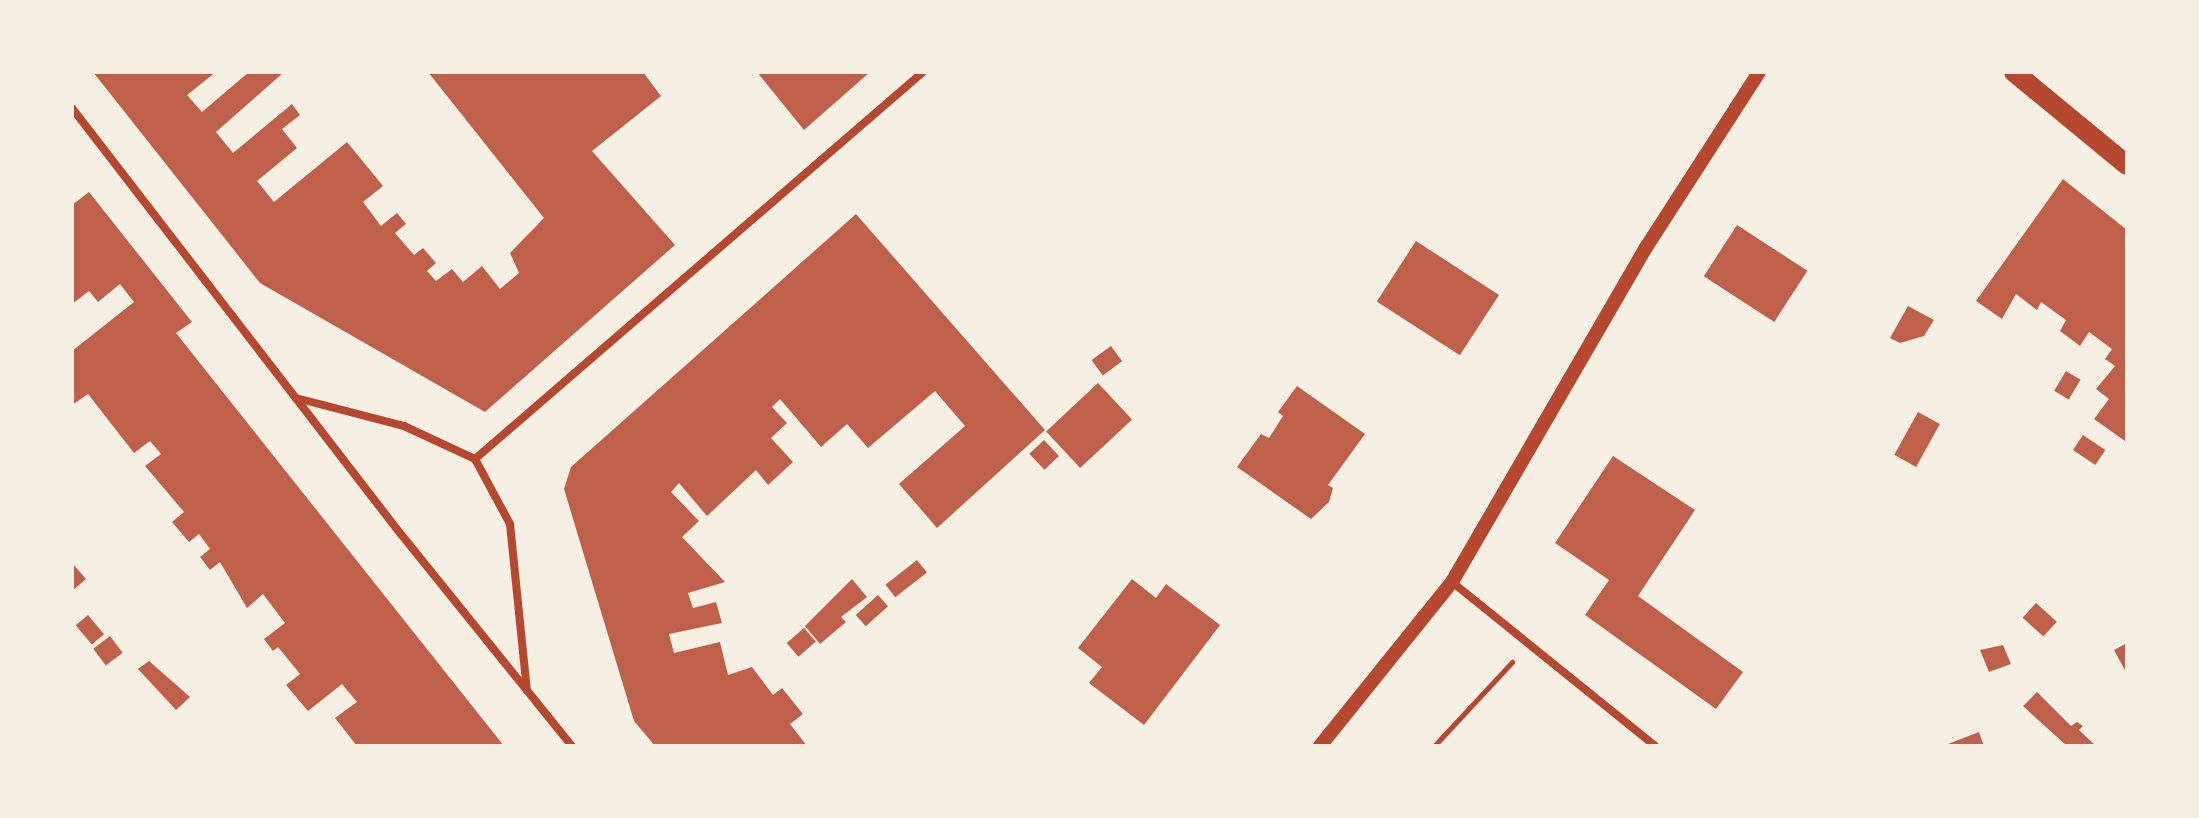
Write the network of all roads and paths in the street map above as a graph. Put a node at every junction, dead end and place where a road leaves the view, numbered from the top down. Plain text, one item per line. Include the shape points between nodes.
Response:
1 (923, 72) edge
2 (1759, 72) edge
3 (2014, 72) edge
4 (72, 108) edge
5 (2127, 165) edge
6 (295, 397) junction
7 (475, 459) junction
8 (1452, 582) junction
9 (1528, 644) junction
10 (527, 691) junction
11 (572, 746) edge
12 (1320, 746) edge
13 (1434, 746) edge
14 (1655, 746) edge

1 - 7 street
2 - 8 street via 1647,246
3 - 5 main road
4 - 6 street
6 - 7 street via 404,426
6 - 10 street
7 - 10 street via 510,524
8 - 9 street
8 - 12 street
9 - 13 path
9 - 14 street
10 - 11 street

